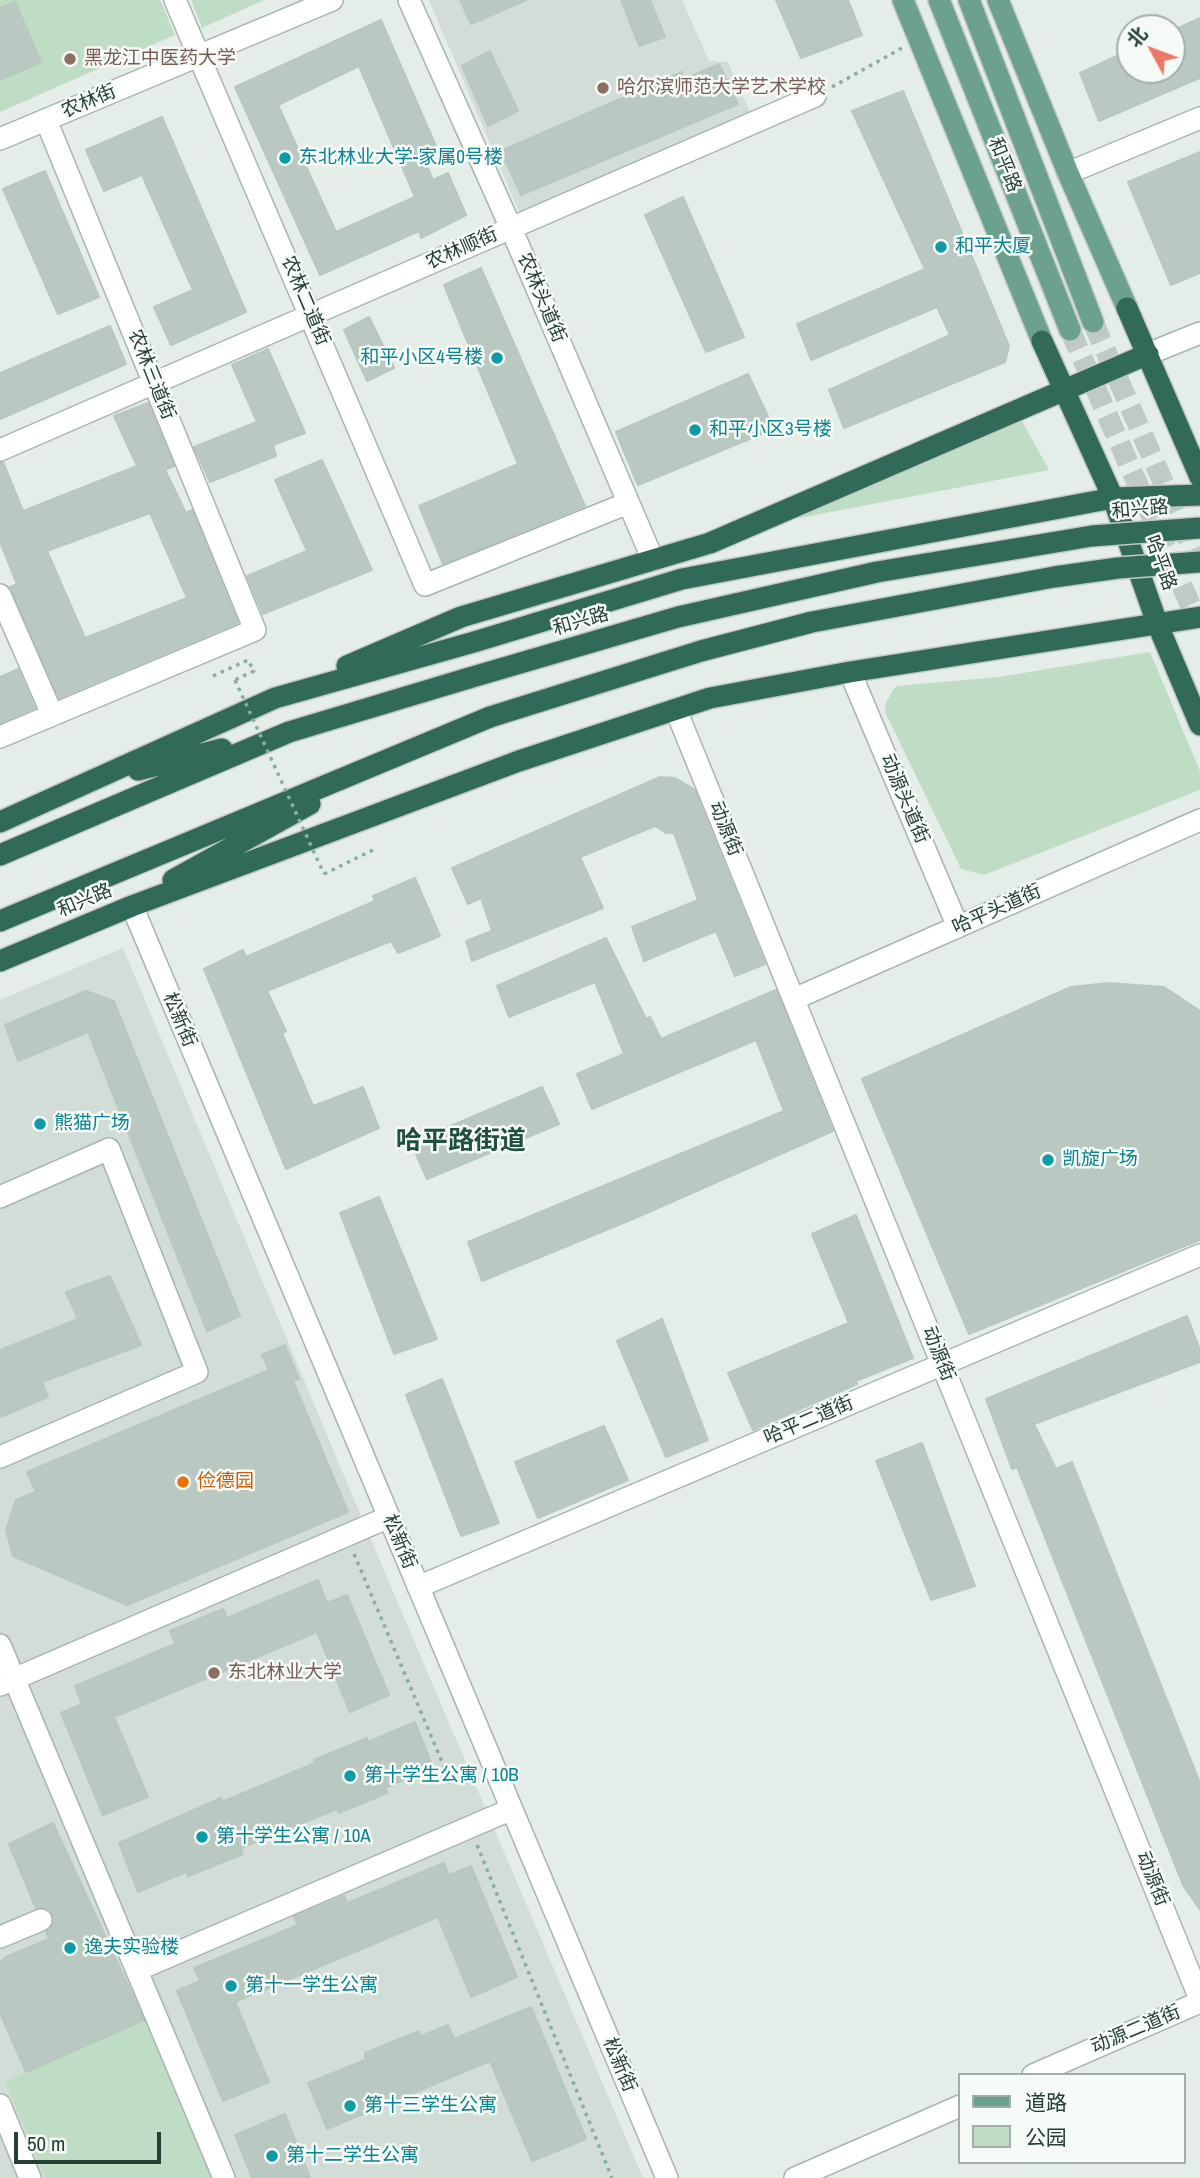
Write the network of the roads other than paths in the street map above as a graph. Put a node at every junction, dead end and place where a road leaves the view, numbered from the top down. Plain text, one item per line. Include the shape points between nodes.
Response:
1 (175, 0) edge
2 (332, 0) edge
3 (410, 0) edge
4 (903, 0) edge
5 (939, 0) edge
6 (969, 0) edge
7 (998, 0) edge
8 (200, 56) junction
9 (815, 96) road end
10 (1200, 118) edge
11 (46, 120) junction
12 (0, 139) edge
13 (1068, 173) junction
14 (511, 228) junction
15 (1127, 308) joint
16 (311, 315) junction
17 (1093, 322) tunnel mouth
18 (1070, 330) tunnel mouth
19 (1200, 333) edge
20 (1042, 341) joint
21 (1148, 354) junction
22 (154, 383) junction
23 (1063, 391) junction
24 (0, 450) edge
25 (1200, 477) edge
26 (1200, 495) edge
27 (1112, 498) junction
28 (628, 503) junction
29 (1200, 528) edge
30 (653, 560) junction
31 (1200, 562) edge
32 (0, 595) edge
33 (1200, 617) edge
34 (1157, 623) junction
35 (850, 672) junction
36 (275, 698) junction
37 (676, 709) junction
38 (52, 714) junction
39 (1200, 725) edge
40 (289, 732) junction
41 (0, 737) edge
42 (406, 751) junction
43 (84, 784) junction
44 (1200, 820) edge
45 (0, 822) edge
46 (0, 855) edge
47 (132, 906) junction
48 (103, 918) junction
49 (0, 921) edge
50 (958, 927) junction
51 (0, 961) edge
52 (794, 999) junction
53 (0, 1197) edge
54 (1200, 1255) edge
55 (942, 1364) junction
56 (0, 1457) edge
57 (389, 1517) junction
58 (418, 1587) junction
59 (0, 1645) edge
60 (7, 1682) edge
61 (512, 1809) junction
62 (41, 1920) dead end
63 (0, 1937) edge
64 (136, 1970) junction
65 (1200, 2001) edge
66 (1038, 2073) edge
67 (0, 2105) edge
68 (958, 2107) edge
69 (30, 2178) edge
70 (224, 2178) edge
71 (667, 2178) edge
72 (795, 2178) edge

1 - 8 street, 农林二道街
2 - 8 street, 农林街
3 - 14 street, 农林头道街
4 - 20 main road
5 - 18 main road, 和平路
6 - 17 main road, 和平路
7 - 13 main road
8 - 11 street, 农林街
8 - 16 street, 农林二道街
9 - 14 street, 农林顺街
10 - 13 street
11 - 12 street, 农林街
11 - 22 street, 农林三道街
13 - 15 main road
14 - 16 street, 农林顺街
14 - 28 street, 农林头道街
15 - 21 highway
16 - 22 street, 农林顺街
16 - 28 street, 农林二道街 via 425,585
19 - 21 street
20 - 23 highway, 哈平路
21 - 23 highway, 和兴路
21 - 25 highway
22 - 24 street, 农林顺街
22 - 38 street, 农林三道街 via 255,630
23 - 27 highway, 哈平路
23 - 30 highway, 和兴路 via 710,543
26 - 27 highway, 和兴路
27 - 34 highway, 哈平路
27 - 36 highway, 和兴路 via 682,579
28 - 30 street, 农林头道街
29 - 40 highway, 和兴路, bridge via 1092,536 877,572 678,617
30 - 36 highway, 和兴路 via 461,617
31 - 42 highway, bridge via 1054,577 812,622 689,654 490,717
32 - 38 street
33 - 34 highway, 和兴路
34 - 35 highway, 和兴路
34 - 39 highway, 哈平路
35 - 37 highway, 和兴路 via 710,698
35 - 50 street, 动源头道街
36 - 43 highway, 和兴路
37 - 47 highway, 和兴路 via 519,761
37 - 52 street, 动源街
38 - 41 street
40 - 43 highway
40 - 46 highway, 和兴路
42 - 48 highway
42 - 49 highway
43 - 45 highway, 和兴路
44 - 50 street, 哈平头道街
47 - 48 highway, 和兴路
47 - 57 street, 松新街
48 - 51 highway, 和兴路
50 - 52 street, 哈平头道街
52 - 55 street, 动源街
53 - 56 street via 109,1150 197,1372
54 - 55 street, 哈平二道街
55 - 58 street, 哈平二道街
55 - 65 street, 动源街
57 - 58 street, 松新街
57 - 60 street
58 - 61 street, 松新街
59 - 60 street
60 - 64 street
61 - 64 street
61 - 71 street, 松新街
62 - 63 street
64 - 70 street
65 - 66 street, 动源二道街
67 - 69 street
68 - 72 street

